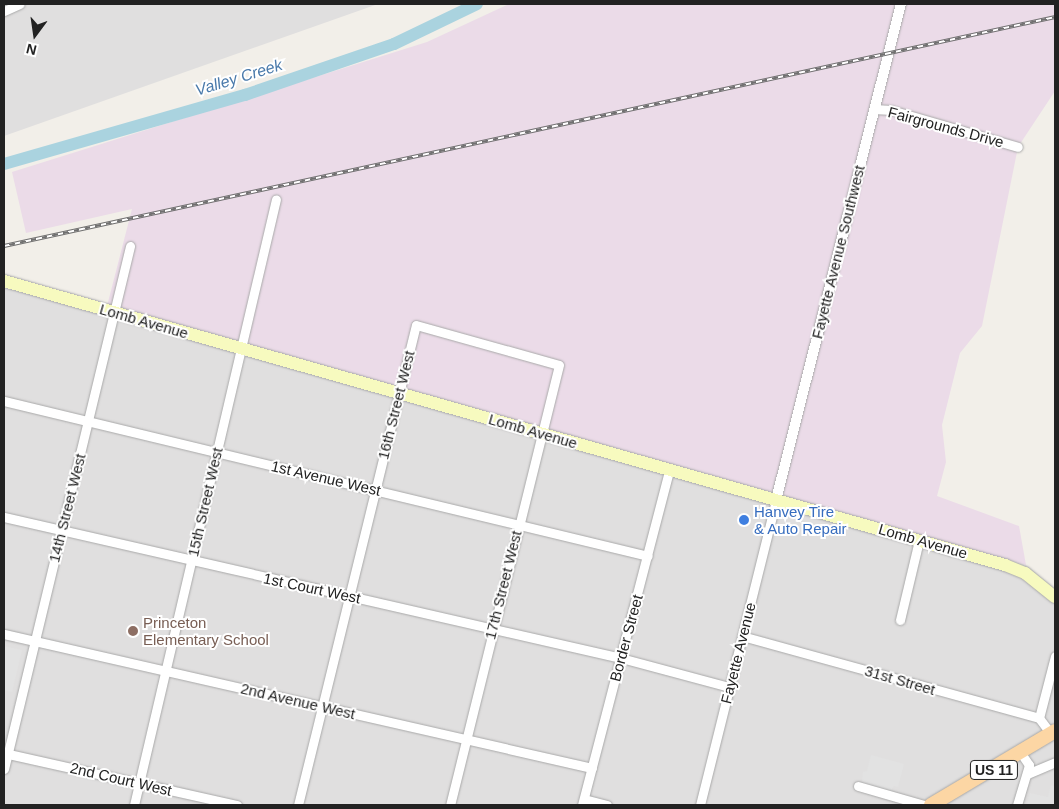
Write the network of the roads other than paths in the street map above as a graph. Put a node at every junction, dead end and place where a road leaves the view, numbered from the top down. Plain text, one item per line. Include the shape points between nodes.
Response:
1 (20, 4) edge
2 (900, 4) edge
3 (4, 11) edge
4 (874, 109) junction
5 (1018, 147) dead end
6 (276, 199) dead end
7 (130, 246) dead end
8 (4, 281) edge
9 (113, 312) junction
10 (241, 348) junction
11 (559, 365) joint
12 (398, 393) junction
13 (4, 401) edge
14 (88, 421) junction
15 (542, 434) junction
16 (217, 452) junction
17 (669, 470) junction
18 (375, 490) junction
19 (776, 500) junction
20 (4, 517) edge
21 (518, 523) junction
22 (61, 531) junction
23 (919, 540) junction
24 (648, 556) junction
25 (191, 561) junction
26 (349, 595) junction
27 (1055, 597) edge
28 (900, 620) dead end
29 (493, 629) junction
30 (4, 634) edge
31 (742, 636) junction
32 (36, 641) junction
33 (1055, 656) edge
34 (621, 658) junction
35 (166, 672) junction
36 (729, 687) junction
37 (322, 706) junction
38 (1039, 718) junction
39 (1053, 732) edge
40 (466, 739) junction
41 (1021, 753) junction
42 (5, 754) edge
43 (1055, 762) edge
44 (592, 768) junction
45 (4, 769) edge
46 (1027, 774) junction
47 (140, 784) junction
48 (858, 786) dead end
49 (583, 802) edge
50 (134, 805) edge
51 (238, 805) edge
52 (298, 805) edge
53 (450, 805) edge
54 (607, 805) edge
55 (700, 805) edge
56 (924, 805) edge
57 (931, 805) edge
58 (1017, 805) edge

1 - 3 street
2 - 4 street, Fayette Avenue Southwest
4 - 5 street, Fairgrounds Drive via 891,110
4 - 19 street, Fayette Avenue Southwest
6 - 10 street, 15th Street West
7 - 9 street, 14th Street West
8 - 9 main road, Lomb Avenue
9 - 10 main road, Lomb Avenue
9 - 14 street, 14th Street West
10 - 12 main road, Lomb Avenue
10 - 16 street, 15th Street West
11 - 12 street, 16th Street West via 416,325
11 - 15 street, 17th Street West
12 - 15 main road, Lomb Avenue
12 - 18 street, 16th Street West
13 - 14 street, 1st Avenue West
14 - 16 street, 1st Avenue West
14 - 22 street, 14th Street West
15 - 17 main road, Lomb Avenue
15 - 21 street, 17th Street West
16 - 18 street, 1st Avenue West
16 - 25 street, 15th Street West
17 - 19 main road, Lomb Avenue
17 - 24 street, Border Street
18 - 21 street, 1st Avenue West
18 - 26 street, 16th Street West
19 - 23 main road, Lomb Avenue
19 - 31 street, Fayette Avenue
20 - 22 street, 1st Court West
21 - 24 street, 1st Avenue West
21 - 29 street, 17th Street West
22 - 25 street, 1st Court West
22 - 32 street, 14th Street West
23 - 27 main road, Lomb Avenue via 1020,571
23 - 28 street
24 - 34 street, Border Street
25 - 26 street, 1st Court West
25 - 35 street, 15th Street West
26 - 29 street, 1st Court West
26 - 37 street, 16th Street West
29 - 34 street, 1st Court West
29 - 40 street, 17th Street West
30 - 32 street, 2nd Avenue West
31 - 36 street, Fayette Avenue
31 - 38 street, 31st Street
32 - 35 street, 2nd Avenue West
32 - 42 street, 14th Street West
33 - 38 street
34 - 36 street
34 - 44 street, Border Street
35 - 37 street, 2nd Avenue West
35 - 47 street, 15th Street West
36 - 55 street, Fayette Avenue
37 - 40 street, 2nd Avenue West
37 - 52 street, 16th Street West
38 - 39 street
39 - 41 main road, US 11
40 - 44 street, 2nd Avenue West
40 - 53 street, 17th Street West
41 - 46 street via 1029,766
41 - 57 main road, US 11
42 - 45 street, 14th Street West
42 - 47 street, 2nd Court West
43 - 46 street
44 - 49 street, Border Street
46 - 58 street
47 - 50 street, 15th Street West
47 - 51 street, 2nd Court West
48 - 56 street
49 - 54 street

